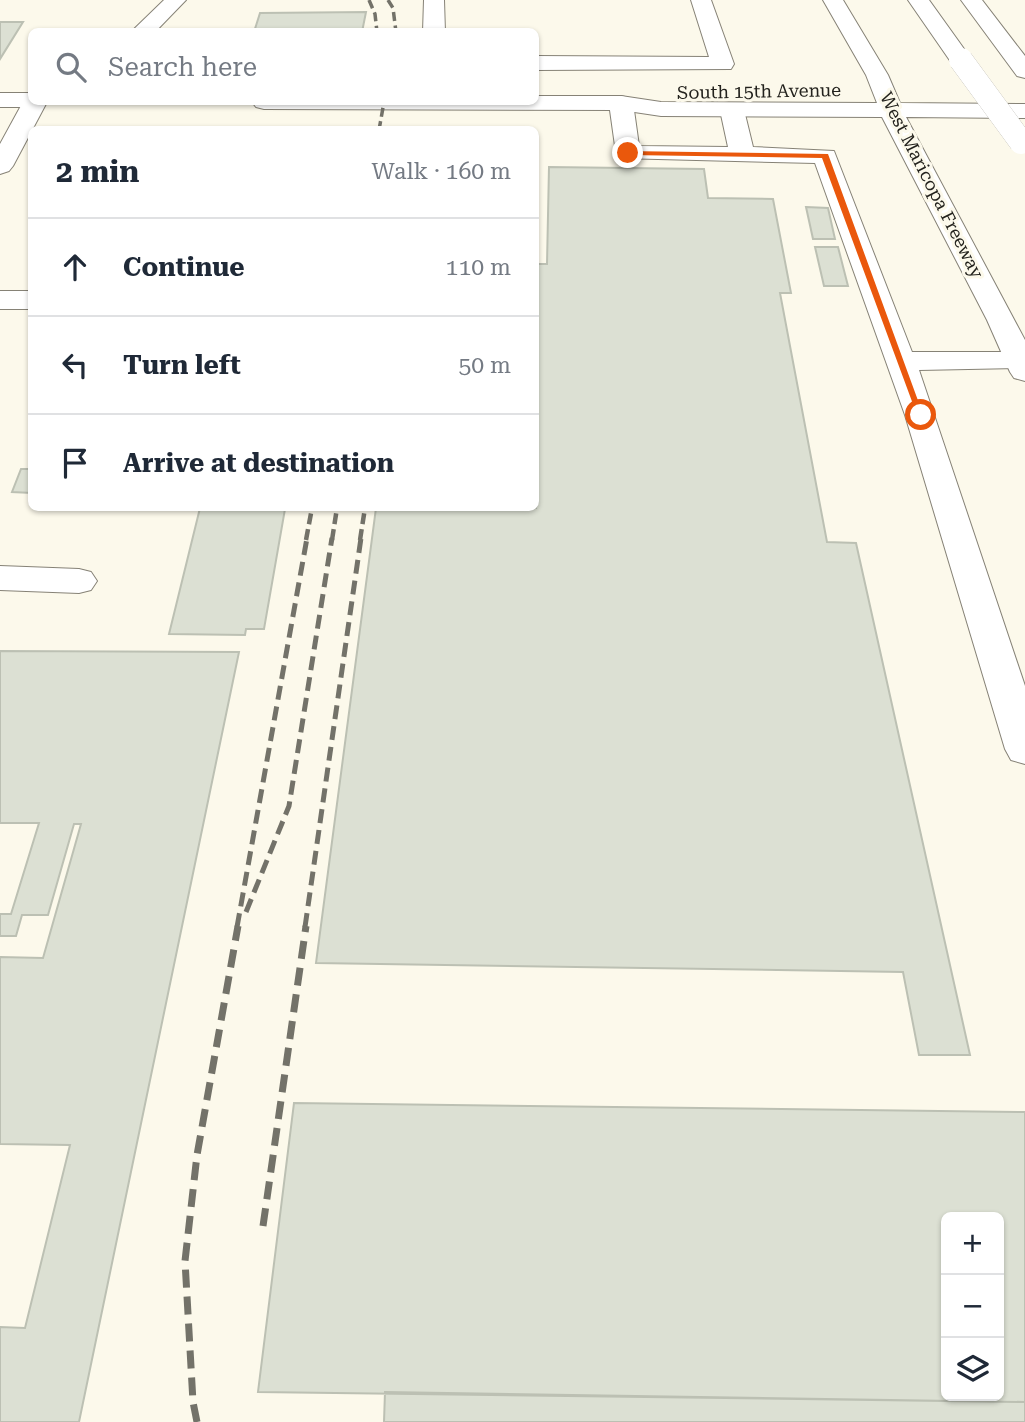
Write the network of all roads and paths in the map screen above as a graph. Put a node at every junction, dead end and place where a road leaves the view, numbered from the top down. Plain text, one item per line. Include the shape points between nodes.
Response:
1 (176, 0) edge
2 (434, 0) edge
3 (701, 0) edge
4 (833, 0) edge
5 (918, 0) edge
6 (971, 0) edge
7 (146, 28) edge
8 (434, 28) edge
9 (539, 63) edge
10 (1021, 66) edge
11 (1025, 89) edge
12 (0, 100) edge
13 (28, 101) edge
14 (888, 101) junction
15 (539, 103) edge
16 (621, 103) junction
17 (31, 105) edge
18 (732, 110) junction
19 (1025, 111) edge
20 (1023, 145) edge
21 (742, 153) junction
22 (0, 166) edge
23 (0, 300) edge
24 (28, 300) edge
25 (902, 361) junction
26 (1022, 365) edge
27 (0, 578) edge
28 (79, 581) dead end
29 (1019, 712) edge
30 (1025, 749) edge

1 - 7 main road
2 - 8 main road
3 - 9 main road via 723,64
4 - 14 main road, West Maricopa Freeway
5 - 20 main road, bridge
6 - 10 main road
11 - 14 main road, South 15th Avenue
12 - 13 main road
14 - 16 main road, South 15th Avenue via 664,93
14 - 18 main road, South 15th Avenue
14 - 19 main road, South 15th Avenue
14 - 26 main road, West Maricopa Freeway
15 - 16 main road, South 15th Avenue
16 - 18 main road, South 15th Avenue
16 - 21 main road via 628,153
17 - 22 main road
18 - 21 main road
21 - 25 main road via 825,156
23 - 24 main road
25 - 26 main road
25 - 29 main road
27 - 28 main road
29 - 30 main road

